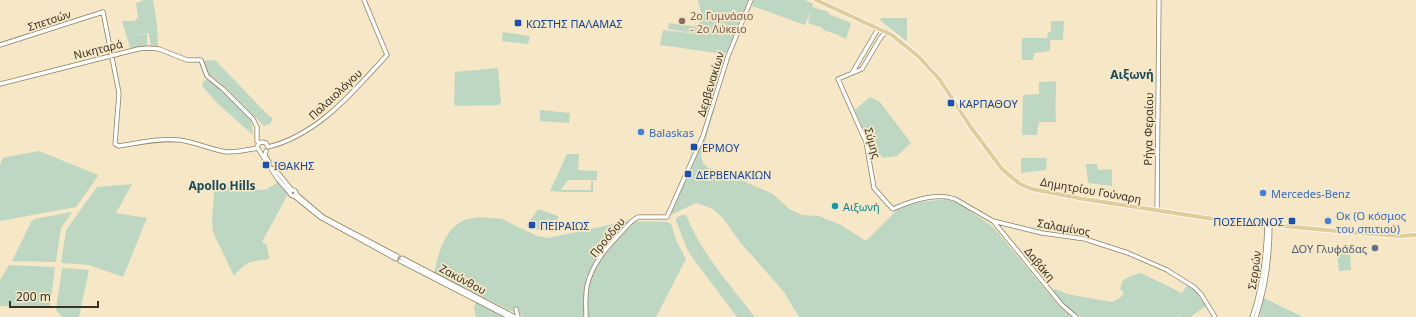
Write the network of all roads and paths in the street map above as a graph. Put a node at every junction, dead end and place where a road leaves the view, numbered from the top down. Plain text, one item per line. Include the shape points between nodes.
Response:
1 (364, 0) edge
2 (751, 0) edge
3 (816, 0) edge
4 (1159, 0) edge
5 (878, 29) junction
6 (886, 32) junction
7 (0, 45) edge
8 (111, 55) junction
9 (851, 74) junction
10 (0, 84) edge
11 (259, 143) junction
12 (268, 146) junction
13 (258, 148) junction
14 (263, 152) junction
15 (893, 208) joint
16 (1156, 210) junction
17 (638, 216) joint
18 (992, 221) junction
19 (1268, 224) junction
20 (1416, 235) edge
21 (509, 316) edge
22 (517, 317) edge
23 (586, 317) edge
24 (1076, 317) edge
25 (1215, 317) edge
26 (1252, 317) edge
27 (1256, 317) edge

1 - 12 street, Παλαιολόγου via 387,55 343,101 306,132 291,140
2 - 17 street, Δερβενακίων via 728,56 704,136 667,217
3 - 5 main road, Δημητρίου Γούναρη
4 - 16 street, Ρήγα Φεραίου
5 - 6 main road, Δημητρίου Γούναρη
5 - 9 street
6 - 9 street via 862,69
6 - 16 main road, Δημητρίου Γούναρη via 907,46 932,70 1002,169 1020,184 1048,193
7 - 8 street, Σπετσών via 103,12
8 - 10 street, Νικηταρά
8 - 11 street, Νικηταρά via 148,48 159,49 187,60 201,60 207,76 253,119
8 - 13 street via 119,100 115,144 119,146 156,140 180,140 227,152
9 - 15 street, Σύμης via 838,79 866,142 874,188
11 - 12 street via 264,142
11 - 13 street
12 - 14 street
13 - 14 street
14 - 21 street, Ζακύνθου via 263,157 291,195 295,195 320,217 397,257 400,256 401,260
15 - 18 street, Σαλαμίνος via 926,199 949,197
16 - 19 main road, Δημητρίου Γούναρη
17 - 23 street, Προόδου via 601,255 591,272 586,287
18 - 24 street, Δαβάκη via 1062,306
18 - 25 street, Σαλαμίνος via 1042,233 1085,239 1128,253 1167,270 1194,287
19 - 20 main road, Δημητρίου Γούναρη via 1358,234
19 - 26 street, Σερρών via 1263,272
19 - 27 street, Σερρών via 1270,247
21 - 22 street, Ζακύνθου
21 - 22 street via 516,310

